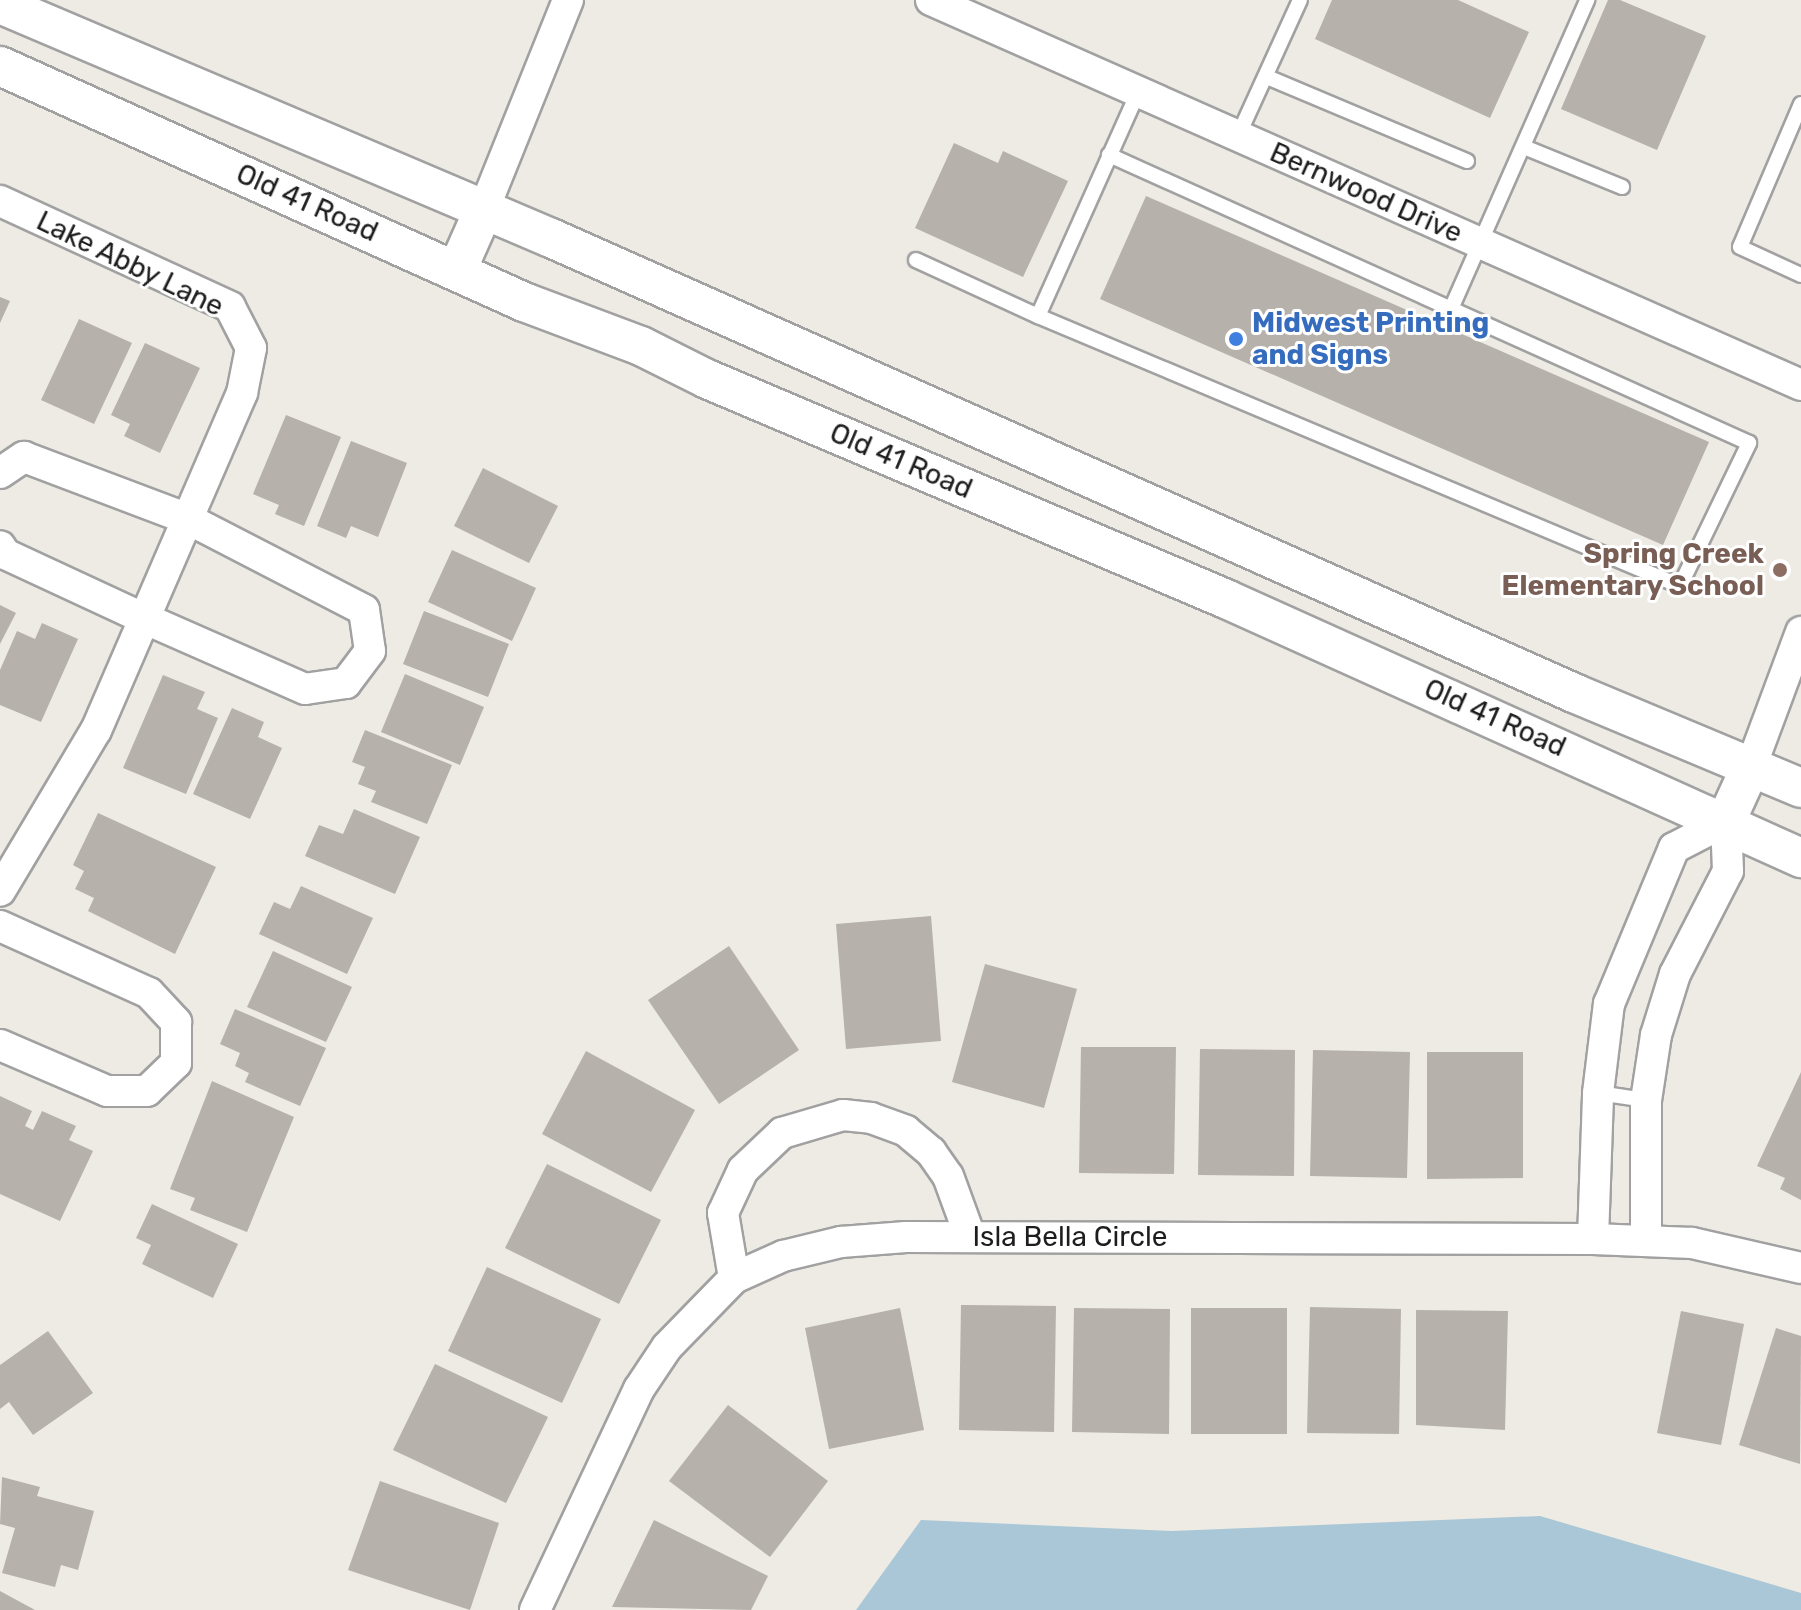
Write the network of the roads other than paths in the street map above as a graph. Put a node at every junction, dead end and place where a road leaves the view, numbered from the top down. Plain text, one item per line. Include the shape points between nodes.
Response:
1 (568, 0) edge
2 (931, 0) edge
3 (1300, 0) edge
4 (1587, 0) edge
5 (0, 4) edge
6 (0, 66) edge
7 (1267, 77) junction
8 (1138, 92) junction
9 (1801, 104) edge
10 (1238, 136) junction
11 (1524, 147) junction
12 (1109, 155) junction
13 (1467, 161) dead end
14 (1622, 187) dead end
15 (0, 201) edge
16 (484, 209) junction
17 (1482, 244) junction
18 (916, 260) dead end
19 (457, 270) junction
20 (1801, 275) edge
21 (1451, 309) junction
22 (1038, 316) junction
23 (1801, 385) edge
24 (0, 473) edge
25 (188, 519) junction
26 (0, 546) edge
27 (143, 618) junction
28 (1801, 632) edge
29 (1752, 764) junction
30 (1801, 788) edge
31 (1726, 821) junction
32 (1801, 858) edge
33 (0, 891) edge
34 (0, 926) edge
35 (0, 1045) edge
36 (1598, 1093) junction
37 (1646, 1100) junction
38 (970, 1236) junction
39 (1593, 1239) junction
40 (1646, 1240) junction
41 (1801, 1268) edge
42 (734, 1278) junction
43 (535, 1610) edge

1 - 16 street
2 - 8 street, Bernwood Drive
3 - 7 lane
4 - 11 lane
5 - 16 street, Old 41 Road
6 - 19 street, Old 41 Road
7 - 10 lane
7 - 13 lane
8 - 10 street, Bernwood Drive
8 - 12 lane
9 - 20 lane via 1740,247
10 - 17 street, Bernwood Drive
11 - 14 lane
11 - 17 lane
12 - 21 lane
12 - 22 lane
15 - 25 street, Lake Abby Lane via 230,307 251,348 242,393
16 - 19 street
16 - 29 street, Old 41 Road via 1560,686
17 - 21 lane
17 - 23 street, Bernwood Drive
18 - 22 lane
19 - 31 street, Old 41 Road via 1150,565
21 - 22 lane via 1749,443 1680,586
24 - 25 street via 24,457
25 - 27 street, Lake Abby Lane
25 - 27 street via 364,610 370,651 346,683 305,689
26 - 27 street via 5,554
27 - 33 street, Lake Abby Lane via 96,730
28 - 29 street
29 - 30 street, Old 41 Road
29 - 31 street
31 - 32 street, Old 41 Road
31 - 36 street via 1674,848 1609,1004
31 - 37 street via 1728,871 1675,974 1656,1035
34 - 35 street via 149,993 176,1022 176,1063 147,1091 107,1091
36 - 37 lane
36 - 39 street
37 - 40 street
38 - 39 street, Isla Bella Circle
38 - 42 street, Isla Bella Circle via 841,1242 783,1256
38 - 42 street via 948,1176 931,1152 906,1131 843,1115 782,1133 743,1170 723,1213
39 - 40 street, Isla Bella Circle
40 - 41 street, Isla Bella Circle via 1730,1250
42 - 43 street, Isla Bella Circle via 667,1347 639,1389

